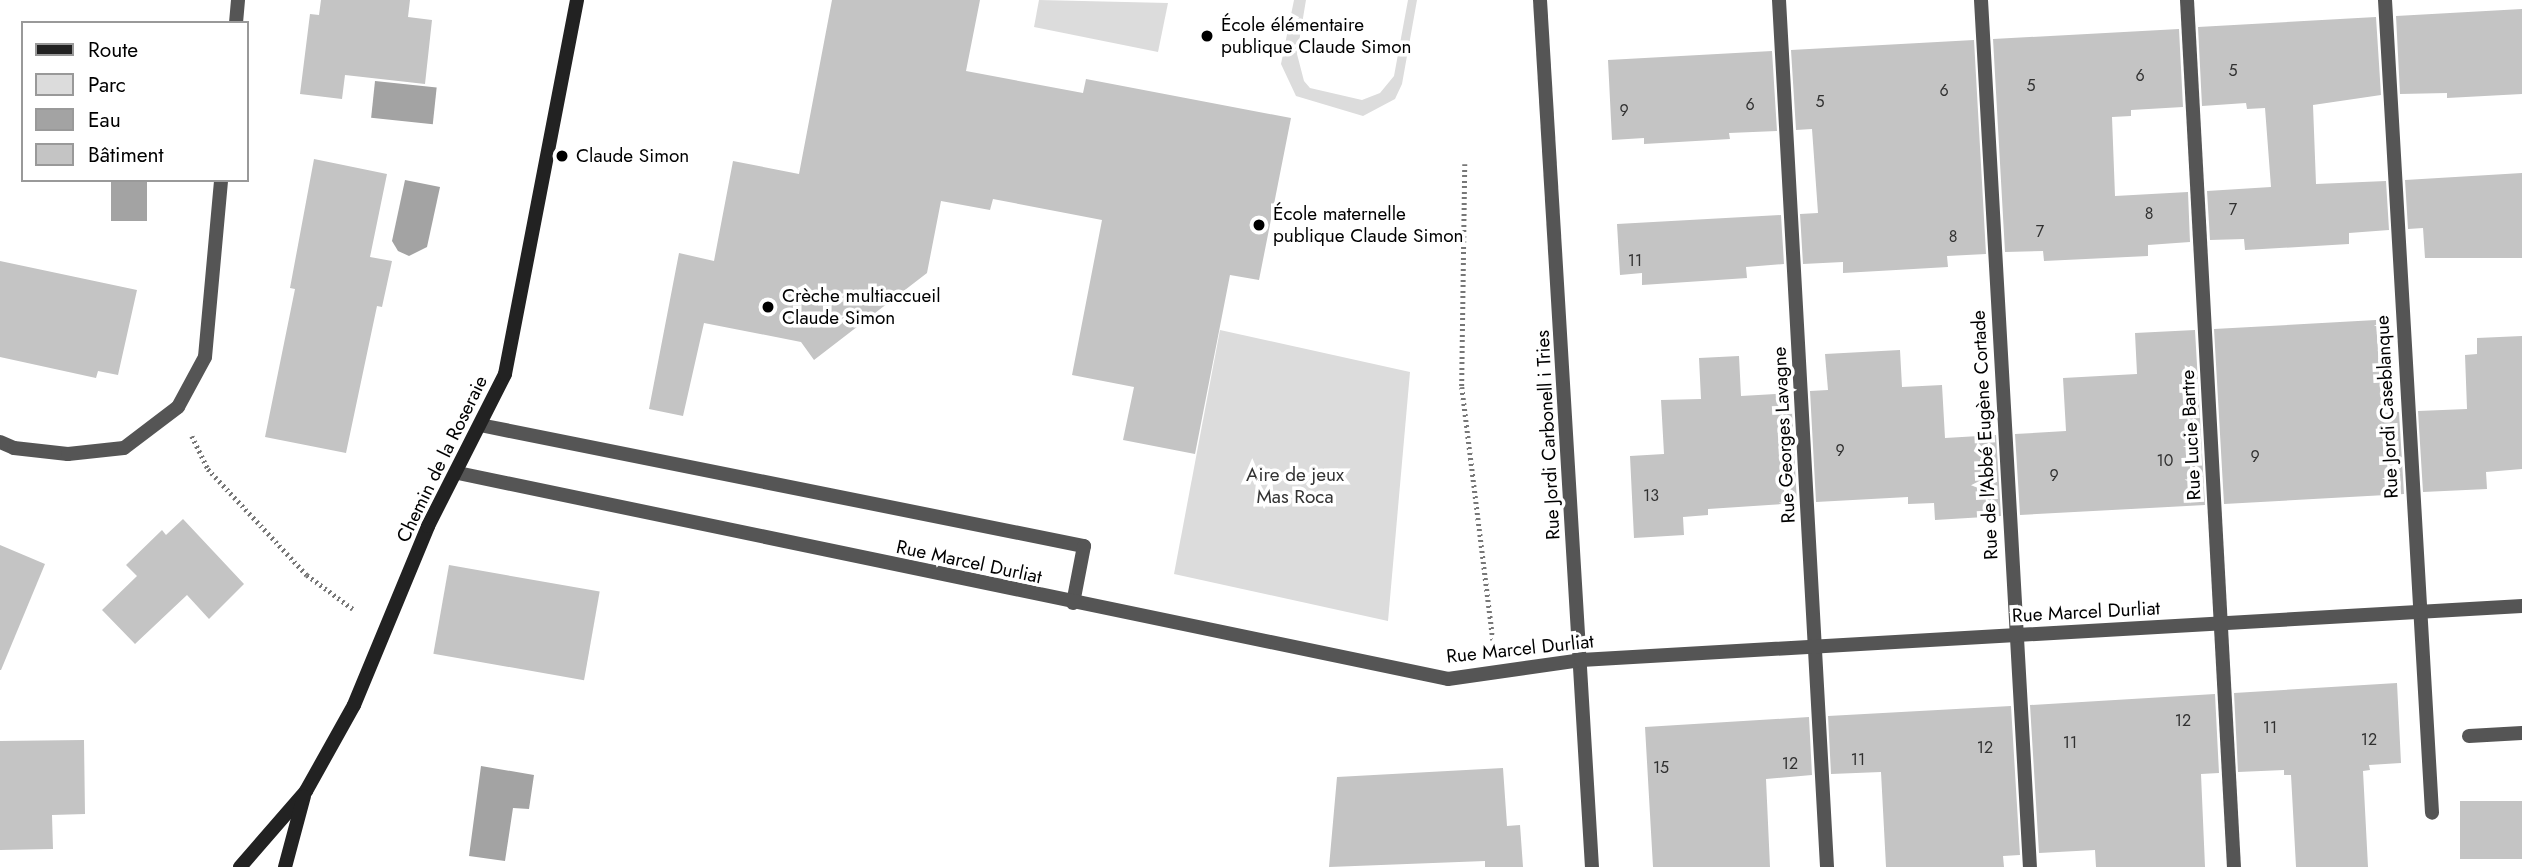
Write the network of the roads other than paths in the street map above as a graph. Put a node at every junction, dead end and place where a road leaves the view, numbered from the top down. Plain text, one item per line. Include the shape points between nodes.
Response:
1 (238, 0) edge
2 (577, 0) edge
3 (1541, 0) edge
4 (1779, 0) edge
5 (1981, 0) edge
6 (2187, 0) edge
7 (2385, 0) edge
8 (236, 21) edge
9 (221, 182) edge
10 (480, 425) junction
11 (0, 442) edge
12 (458, 473) junction
13 (1073, 603) junction
14 (2522, 606) edge
15 (2417, 612) junction
16 (2220, 624) junction
17 (2015, 635) junction
18 (1814, 647) junction
19 (1581, 660) junction
20 (2522, 733) edge
21 (2469, 736) dead end
22 (306, 791) junction
23 (2432, 813) dead end
24 (240, 867) edge
25 (285, 867) edge
26 (1592, 867) edge
27 (1827, 867) edge
28 (2030, 867) edge
29 (2234, 867) edge

1 - 8 street
2 - 10 street, Chemin de la Roseraie via 505,374
3 - 19 street, Rue Jordi Carbonell i Tries
4 - 18 street, Rue Georges Lavagne
5 - 17 street, Rue de l'Abbé Eugène Cortade
6 - 16 street, Rue Lucie Bartre
7 - 15 street, Rue Jordi Caseblanque
9 - 11 street via 205,357 178,407 124,449 68,454 14,449
10 - 12 street, Chemin de la Roseraie
10 - 13 street via 1084,546
12 - 13 street, Rue Marcel Durliat
12 - 22 street, Chemin de la Roseraie via 428,526 354,705
13 - 19 street, Rue Marcel Durliat via 1448,678
14 - 15 street, Rue Marcel Durliat
15 - 16 street, Rue Marcel Durliat
15 - 23 street, Rue Jordi Caseblanque
16 - 17 street, Rue Marcel Durliat
16 - 29 street, Rue Lucie Bartre
17 - 18 street, Rue Marcel Durliat
17 - 28 street, Rue de l'Abbé Eugène Cortade
18 - 19 street, Rue Marcel Durliat
18 - 27 street, Rue Georges Lavagne
19 - 26 street, Rue Jordi Carbonell i Tries
20 - 21 street
22 - 24 street, Chemin de la Roseraie
22 - 25 street, Chemin de la Roseraie

